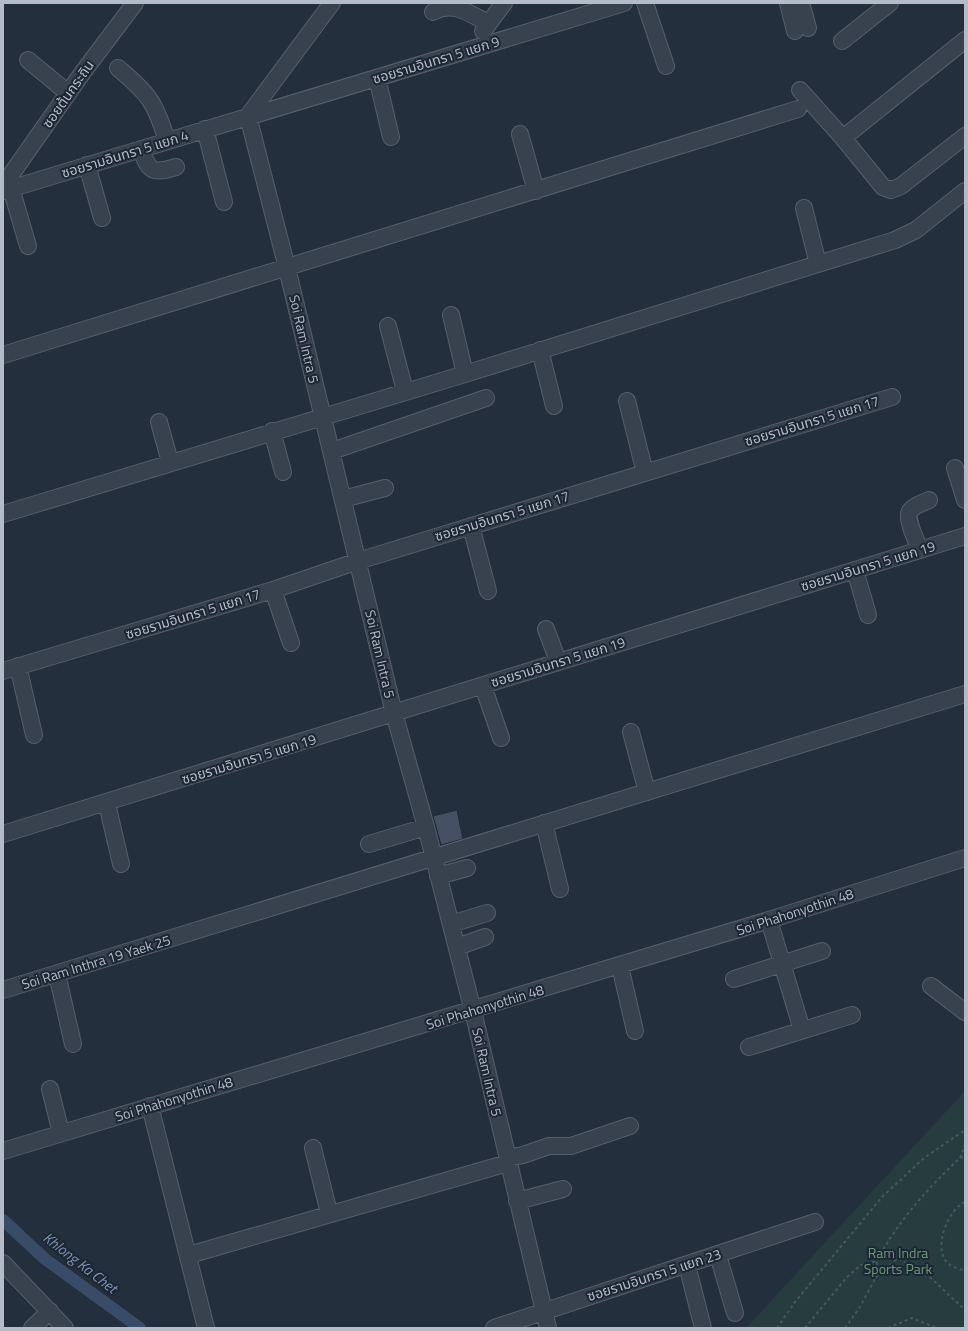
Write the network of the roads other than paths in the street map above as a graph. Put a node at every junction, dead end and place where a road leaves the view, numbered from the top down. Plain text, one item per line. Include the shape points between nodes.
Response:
1 (135, 3) edge
2 (332, 3) edge
3 (504, 3) edge
4 (624, 3) edge
5 (645, 3) edge
6 (788, 3) edge
7 (801, 3) edge
8 (890, 3) edge
9 (432, 12) dead end
10 (488, 23) junction
11 (965, 40) edge
12 (842, 41) dead end
13 (470, 48) junction
14 (28, 60) dead end
15 (666, 66) dead end
16 (118, 68) dead end
17 (377, 78) junction
18 (800, 90) dead end
19 (68, 93) junction
20 (798, 109) dead end
21 (248, 116) junction
22 (204, 129) junction
23 (520, 134) dead end
24 (965, 136) edge
25 (391, 137) dead end
26 (843, 138) junction
27 (167, 141) junction
28 (140, 149) junction
29 (87, 166) junction
30 (176, 167) dead end
31 (6, 188) edge
32 (536, 190) junction
33 (965, 191) edge
34 (224, 202) dead end
35 (804, 208) dead end
36 (102, 218) dead end
37 (28, 246) dead end
38 (818, 264) junction
39 (287, 268) junction
40 (451, 315) dead end
41 (388, 326) dead end
42 (540, 350) junction
43 (3, 355) edge
44 (465, 374) junction
45 (405, 391) junction
46 (892, 397) dead end
47 (486, 398) dead end
48 (627, 401) dead end
49 (554, 406) dead end
50 (322, 416) junction
51 (159, 422) dead end
52 (272, 431) junction
53 (332, 451) junction
54 (170, 462) junction
55 (955, 468) dead end
56 (282, 472) dead end
57 (645, 473) junction
58 (386, 488) dead end
59 (343, 499) junction
60 (929, 500) dead end
61 (965, 500) edge
62 (3, 514) edge
63 (471, 526) junction
64 (965, 536) edge
65 (920, 550) junction
66 (358, 560) junction
67 (855, 570) junction
68 (273, 590) junction
69 (488, 591) dead end
70 (868, 615) dead end
71 (546, 629) dead end
72 (292, 643) dead end
73 (558, 661) junction
74 (18, 666) junction
75 (3, 671) edge
76 (483, 686) junction
77 (965, 694) edge
78 (394, 713) junction
79 (631, 732) dead end
80 (34, 735) dead end
81 (501, 738) dead end
82 (647, 792) junction
83 (107, 804) junction
84 (544, 823) junction
85 (426, 827) junction
86 (3, 834) edge
87 (369, 844) dead end
88 (433, 857) junction
89 (965, 858) edge
90 (121, 864) dead end
91 (467, 868) dead end
92 (438, 876) junction
93 (560, 890) dead end
94 (487, 913) dead end
95 (769, 920) junction
96 (451, 924) junction
97 (485, 937) dead end
98 (457, 947) junction
99 (822, 951) dead end
100 (782, 965) junction
101 (620, 966) junction
102 (57, 974) junction
103 (734, 979) dead end
104 (931, 986) dead end
105 (3, 990) edge
106 (473, 1011) junction
107 (965, 1012) edge
108 (852, 1015) dead end
109 (802, 1030) junction
110 (635, 1031) dead end
111 (73, 1044) dead end
112 (749, 1047) dead end
113 (50, 1089) dead end
114 (150, 1106) junction
115 (630, 1126) dead end
116 (61, 1133) junction
117 (313, 1148) dead end
118 (3, 1151) edge
119 (508, 1160) junction
120 (564, 1189) dead end
121 (517, 1201) junction
122 (329, 1214) junction
123 (815, 1222) dead end
124 (718, 1254) junction
125 (189, 1255) junction
126 (3, 1263) edge
127 (687, 1265) junction
128 (544, 1311) junction
129 (50, 1312) junction
130 (735, 1313) dead end
131 (32, 1328) edge
132 (65, 1328) edge
133 (206, 1328) edge
134 (494, 1328) edge
135 (548, 1328) edge
136 (702, 1328) edge

1 - 19 street, ซอยต้นกระถิน
2 - 21 street
3 - 10 street
4 - 13 street, ซอยรามอินทรา 5 แยก 9
5 - 15 street
6 - 7 street via 802,29
8 - 12 street
9 - 10 street via 455,6
10 - 13 street
11 - 26 street
13 - 17 street, ซอยรามอินทรา 5 แยก 9
14 - 19 street
16 - 27 street via 150,99 158,113
17 - 21 street, ซอยรามอินทรา 5 แยก 9
17 - 25 street
18 - 26 street
19 - 31 street, ซอยต้นกระถิน
20 - 32 street
21 - 22 street, ซอยรามอินทรา 5 แยก 4
21 - 39 street, Soi Ram Intra 5
22 - 27 street, ซอยรามอินทรา 5 แยก 4
22 - 34 street
23 - 32 street
24 - 26 street via 901,186 891,190 883,187
27 - 28 street, ซอยรามอินทรา 5 แยก 4
28 - 29 street, ซอยรามอินทรา 5 แยก 4
28 - 30 street via 146,165 151,169 161,172
29 - 31 street, ซอยรามอินทรา 5 แยก 4
29 - 36 street
31 - 37 street
32 - 39 street
33 - 38 street via 909,233 895,240
35 - 38 street
38 - 42 street
39 - 43 street
39 - 50 street, Soi Ram Intra 5
40 - 44 street
41 - 45 street
42 - 44 street
42 - 49 street
44 - 45 street
45 - 50 street
46 - 57 street, ซอยรามอินทรา 5 แยก 17
47 - 53 street
48 - 57 street
50 - 52 street
50 - 53 street, Soi Ram Intra 5
51 - 54 street
52 - 54 street
52 - 56 street
53 - 59 street, Soi Ram Intra 5
54 - 62 street
55 - 61 street
57 - 63 street, ซอยรามอินทรา 5 แยก 17
58 - 59 street
59 - 66 street, Soi Ram Intra 5
60 - 65 street via 909,512 908,518
63 - 66 street, ซอยรามอินทรา 5 แยก 17
63 - 69 street
64 - 65 street, ซอยรามอินทรา 5 แยก 19
65 - 67 street, ซอยรามอินทรา 5 แยก 19
66 - 68 street, ซอยรามอินทรา 5 แยก 17
66 - 78 street, Soi Ram Intra 5
67 - 70 street
67 - 73 street, ซอยรามอินทรา 5 แยก 19
68 - 72 street
68 - 74 street, ซอยรามอินทรา 5 แยก 17
71 - 73 street
73 - 76 street, ซอยรามอินทรา 5 แยก 19
74 - 75 street, ซอยรามอินทรา 5 แยก 17
74 - 80 street
76 - 78 street, ซอยรามอินทรา 5 แยก 19
76 - 81 street
77 - 82 street
78 - 83 street, ซอยรามอินทรา 5 แยก 19
78 - 85 street, Soi Ram Intra 5
79 - 82 street
82 - 84 street
83 - 86 street, ซอยรามอินทรา 5 แยก 19
83 - 90 street
84 - 88 street
84 - 93 street
85 - 87 street
85 - 88 street, Soi Ram Intra 5
88 - 92 street, Soi Ram Intra 5
88 - 102 street, Soi Ram Inthra 19 Yaek 25
89 - 95 street, Soi Phahonyothin 48
91 - 92 street
92 - 96 street, Soi Ram Intra 5
94 - 96 street
95 - 100 street
95 - 101 street, Soi Phahonyothin 48
96 - 98 street, Soi Ram Intra 5
97 - 98 street
98 - 106 street, Soi Ram Intra 5
99 - 100 street
100 - 103 street
100 - 109 street
101 - 106 street, Soi Phahonyothin 48
101 - 110 street
102 - 105 street, Soi Ram Inthra 19 Yaek 25
102 - 111 street
104 - 107 street
106 - 114 street, Soi Phahonyothin 48
106 - 119 street, Soi Ram Intra 5
108 - 109 street
109 - 112 street
113 - 116 street
114 - 116 street, Soi Phahonyothin 48
114 - 125 street
115 - 119 street via 571,1146 549,1146
116 - 118 street, Soi Phahonyothin 48
117 - 122 street
119 - 121 street, Soi Ram Intra 5
119 - 122 street
120 - 121 street
121 - 128 street, Soi Ram Intra 5
122 - 125 street
123 - 124 street, ซอยรามอินทรา 5 แยก 23
124 - 127 street, ซอยรามอินทรา 5 แยก 23
124 - 130 street
125 - 133 street
126 - 129 street
127 - 128 street, ซอยรามอินทรา 5 แยก 23
127 - 136 street
128 - 134 street, ซอยรามอินทรา 5 แยก 23
128 - 135 street, Soi Ram Intra 5
129 - 131 street
129 - 132 street

